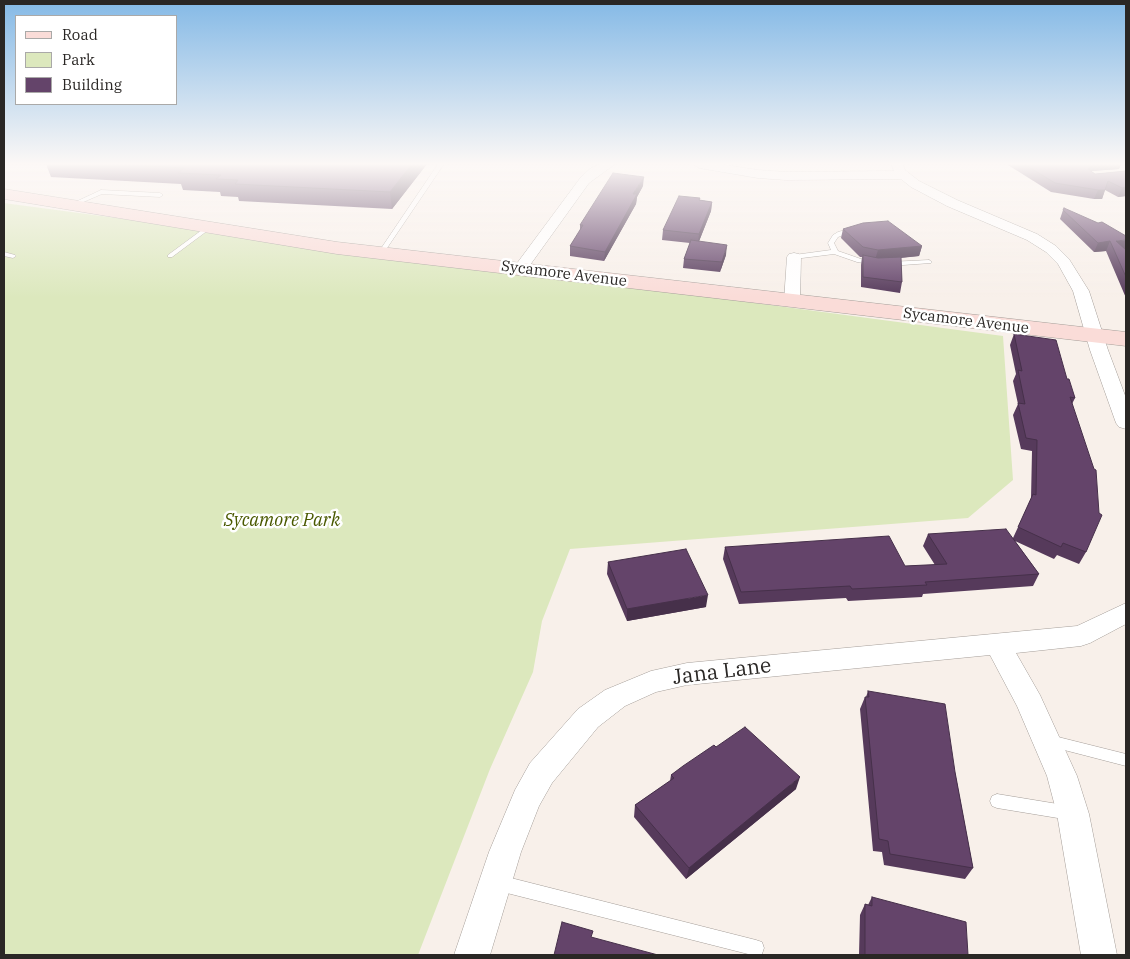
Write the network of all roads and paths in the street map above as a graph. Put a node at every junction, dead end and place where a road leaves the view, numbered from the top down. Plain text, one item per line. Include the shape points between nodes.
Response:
1 (94, 209) edge
2 (411, 209) edge
3 (564, 209) edge
4 (967, 209) edge
5 (867, 227) edge
6 (208, 228) junction
7 (835, 252) junction
8 (381, 253) junction
9 (4, 254) edge
10 (13, 256) dead end
11 (170, 256) dead end
12 (794, 257) joint
13 (929, 262) dead end
14 (520, 269) junction
15 (792, 301) junction
16 (1094, 336) junction
17 (1126, 339) edge
18 (1126, 423) edge
19 (1126, 613) edge
20 (998, 644) junction
21 (1047, 740) junction
22 (1126, 760) edge
23 (997, 801) dead end
24 (1073, 814) junction
25 (496, 882) junction
26 (756, 948) dead end
27 (472, 955) edge
28 (1099, 955) edge

1 - 6 street, Sycamore Avenue
2 - 8 lane
3 - 14 street
4 - 16 street via 1008,226 1058,255 1081,291
5 - 7 lane via 835,236 831,242
6 - 8 street, Sycamore Avenue
6 - 11 lane
7 - 12 lane
7 - 13 lane via 875,264
8 - 14 street, Sycamore Avenue
9 - 10 lane
12 - 15 street
14 - 15 street, Sycamore Avenue
15 - 16 street, Sycamore Avenue
16 - 17 street, Sycamore Avenue
16 - 18 street
19 - 20 street, Jana Lane via 1081,636
20 - 21 street
20 - 25 street, Jana Lane via 687,674 651,682 615,698 588,718 541,773 526,800
21 - 22 lane
21 - 24 street
23 - 24 lane
24 - 28 street
25 - 26 lane
25 - 27 street, Jana Lane

